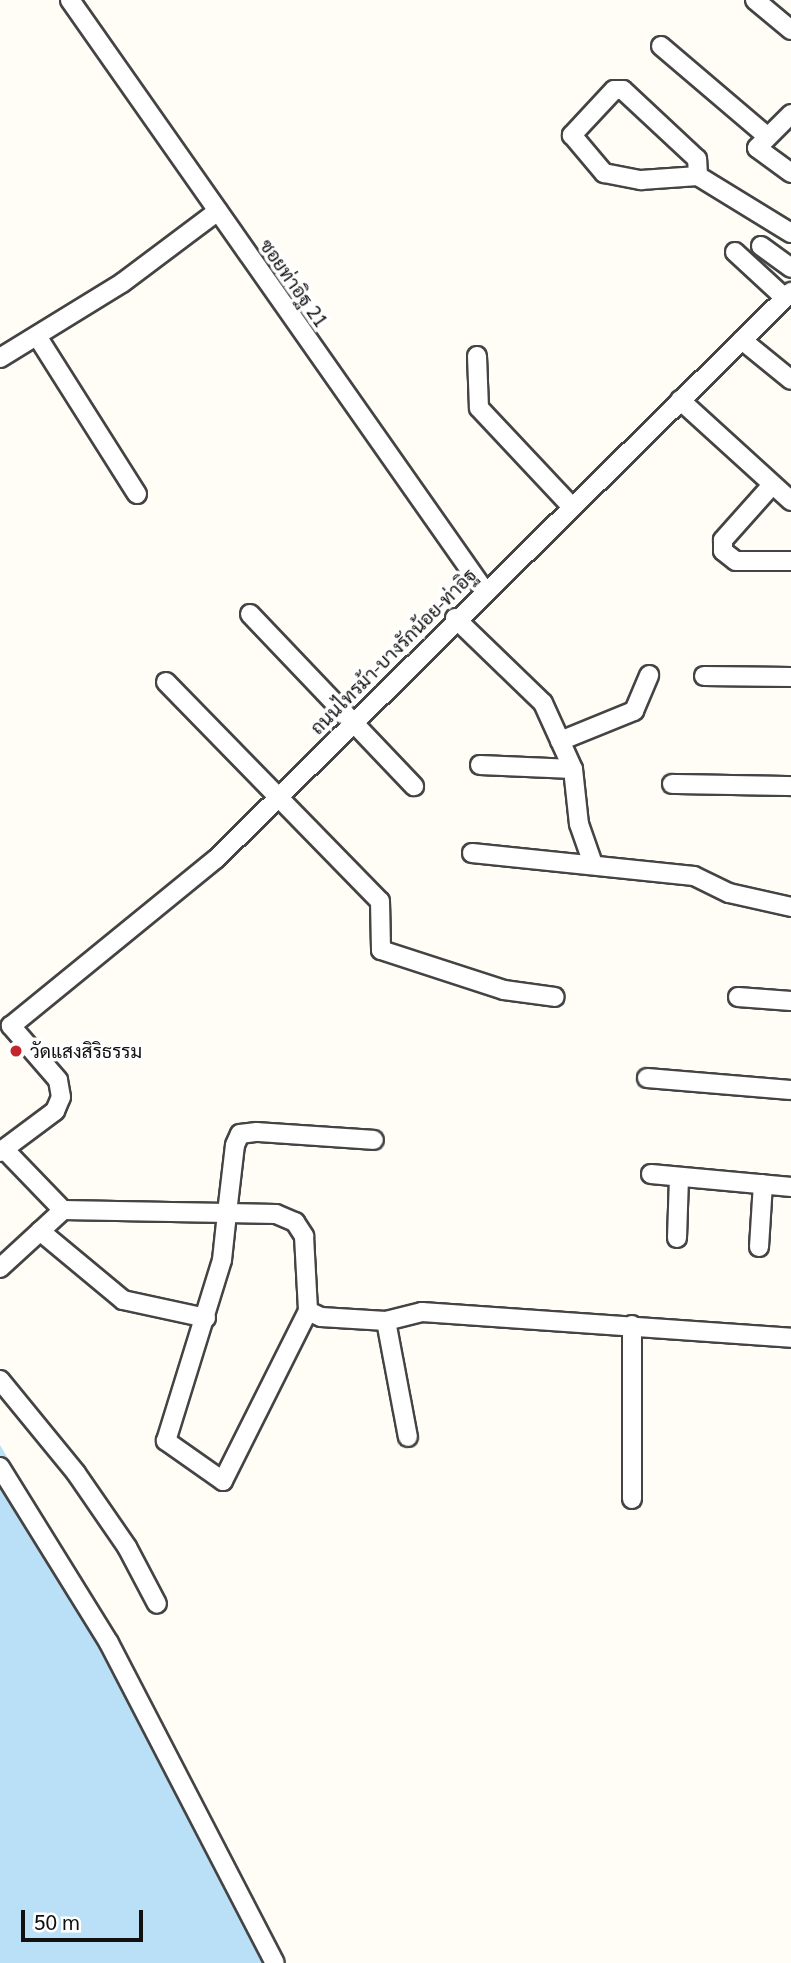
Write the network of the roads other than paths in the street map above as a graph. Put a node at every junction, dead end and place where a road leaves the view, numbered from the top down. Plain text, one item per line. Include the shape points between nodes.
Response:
1 (70, 0) edge
2 (755, 0) edge
3 (791, 30) edge
4 (661, 46) dead end
5 (791, 114) edge
6 (768, 137) junction
7 (791, 173) edge
8 (698, 176) junction
9 (218, 211) junction
10 (791, 233) edge
11 (761, 246) dead end
12 (735, 252) dead end
13 (791, 268) edge
14 (788, 295) edge
15 (37, 335) junction
16 (742, 340) junction
17 (477, 356) dead end
18 (0, 358) edge
19 (791, 380) edge
20 (680, 400) junction
21 (772, 485) junction
22 (137, 494) dead end
23 (791, 501) edge
24 (571, 506) junction
25 (791, 561) edge
26 (484, 590) junction
27 (250, 614) dead end
28 (455, 618) junction
29 (649, 676) dead end
30 (704, 676) dead end
31 (791, 677) edge
32 (166, 682) dead end
33 (350, 723) junction
34 (560, 741) junction
35 (480, 765) dead end
36 (573, 769) junction
37 (672, 784) dead end
38 (414, 786) dead end
39 (791, 786) edge
40 (277, 800) junction
41 (471, 853) dead end
42 (593, 864) junction
43 (791, 907) edge
44 (555, 997) dead end
45 (738, 997) dead end
46 (791, 1001) edge
47 (647, 1078) dead end
48 (791, 1090) edge
49 (374, 1140) dead end
50 (2, 1151) edge
51 (651, 1174) dead end
52 (679, 1177) junction
53 (763, 1184) junction
54 (791, 1187) edge
55 (63, 1210) junction
56 (227, 1213) junction
57 (40, 1231) junction
58 (677, 1238) dead end
59 (759, 1247) dead end
60 (0, 1268) edge
61 (308, 1311) junction
62 (206, 1318) junction
63 (386, 1321) junction
64 (632, 1325) junction
65 (791, 1338) edge
66 (0, 1380) edge
67 (408, 1437) dead end
68 (0, 1467) edge
69 (632, 1499) dead end
70 (157, 1604) dead end
71 (275, 1963) edge

1 - 9 street, ซอยท่าอิฐ 21
2 - 3 street
4 - 6 street
5 - 6 street
6 - 7 street via 757,148
8 - 8 street via 641,180 604,173 572,135 614,90 623,90 697,159
8 - 10 street
9 - 15 street
9 - 26 street, ซอยท่าอิฐ 21
11 - 13 street
12 - 14 street
14 - 16 street, ถนนไทรม้า-บางรักน้อย-ท่าอิฐ
15 - 18 street
15 - 22 street
16 - 19 street
16 - 20 street, ถนนไทรม้า-บางรักน้อย-ท่าอิฐ
17 - 24 street via 479,408
20 - 21 street
20 - 24 street, ถนนไทรม้า-บางรักน้อย-ท่าอิฐ
21 - 23 street
21 - 25 street via 723,541 723,551 736,561
24 - 26 street, ถนนไทรม้า-บางรักน้อย-ท่าอิฐ
26 - 28 street, ถนนไทรม้า-บางรักน้อย-ท่าอิฐ
27 - 33 street
28 - 33 street, ถนนไทรม้า-บางรักน้อย-ท่าอิฐ
28 - 34 street via 542,703
29 - 34 street via 634,711
30 - 31 street
32 - 40 street
33 - 38 street
33 - 40 street, ถนนไทรม้า-บางรักน้อย-ท่าอิฐ
34 - 36 street
35 - 36 street
36 - 42 street via 579,824
37 - 39 street
40 - 44 street via 380,901 381,950 504,990
40 - 50 street, ถนนไทรม้า-บางรักน้อย-ท่าอิฐ via 216,859 11,1026 58,1080 61,1097 55,1111
41 - 42 street
42 - 43 street via 694,876 729,893
45 - 46 street
47 - 48 street
49 - 56 street via 240,1135
50 - 55 street
51 - 52 street
52 - 53 street
52 - 58 street
53 - 54 street
53 - 59 street
55 - 56 street
55 - 57 street
56 - 61 street via 276,1214 295,1222 304,1236
56 - 62 street
57 - 60 street
57 - 62 street via 123,1300
61 - 62 street via 223,1481 166,1441
61 - 63 street
63 - 64 street via 422,1312
63 - 67 street
64 - 65 street
64 - 69 street
66 - 70 street via 76,1473
68 - 71 street via 109,1643

